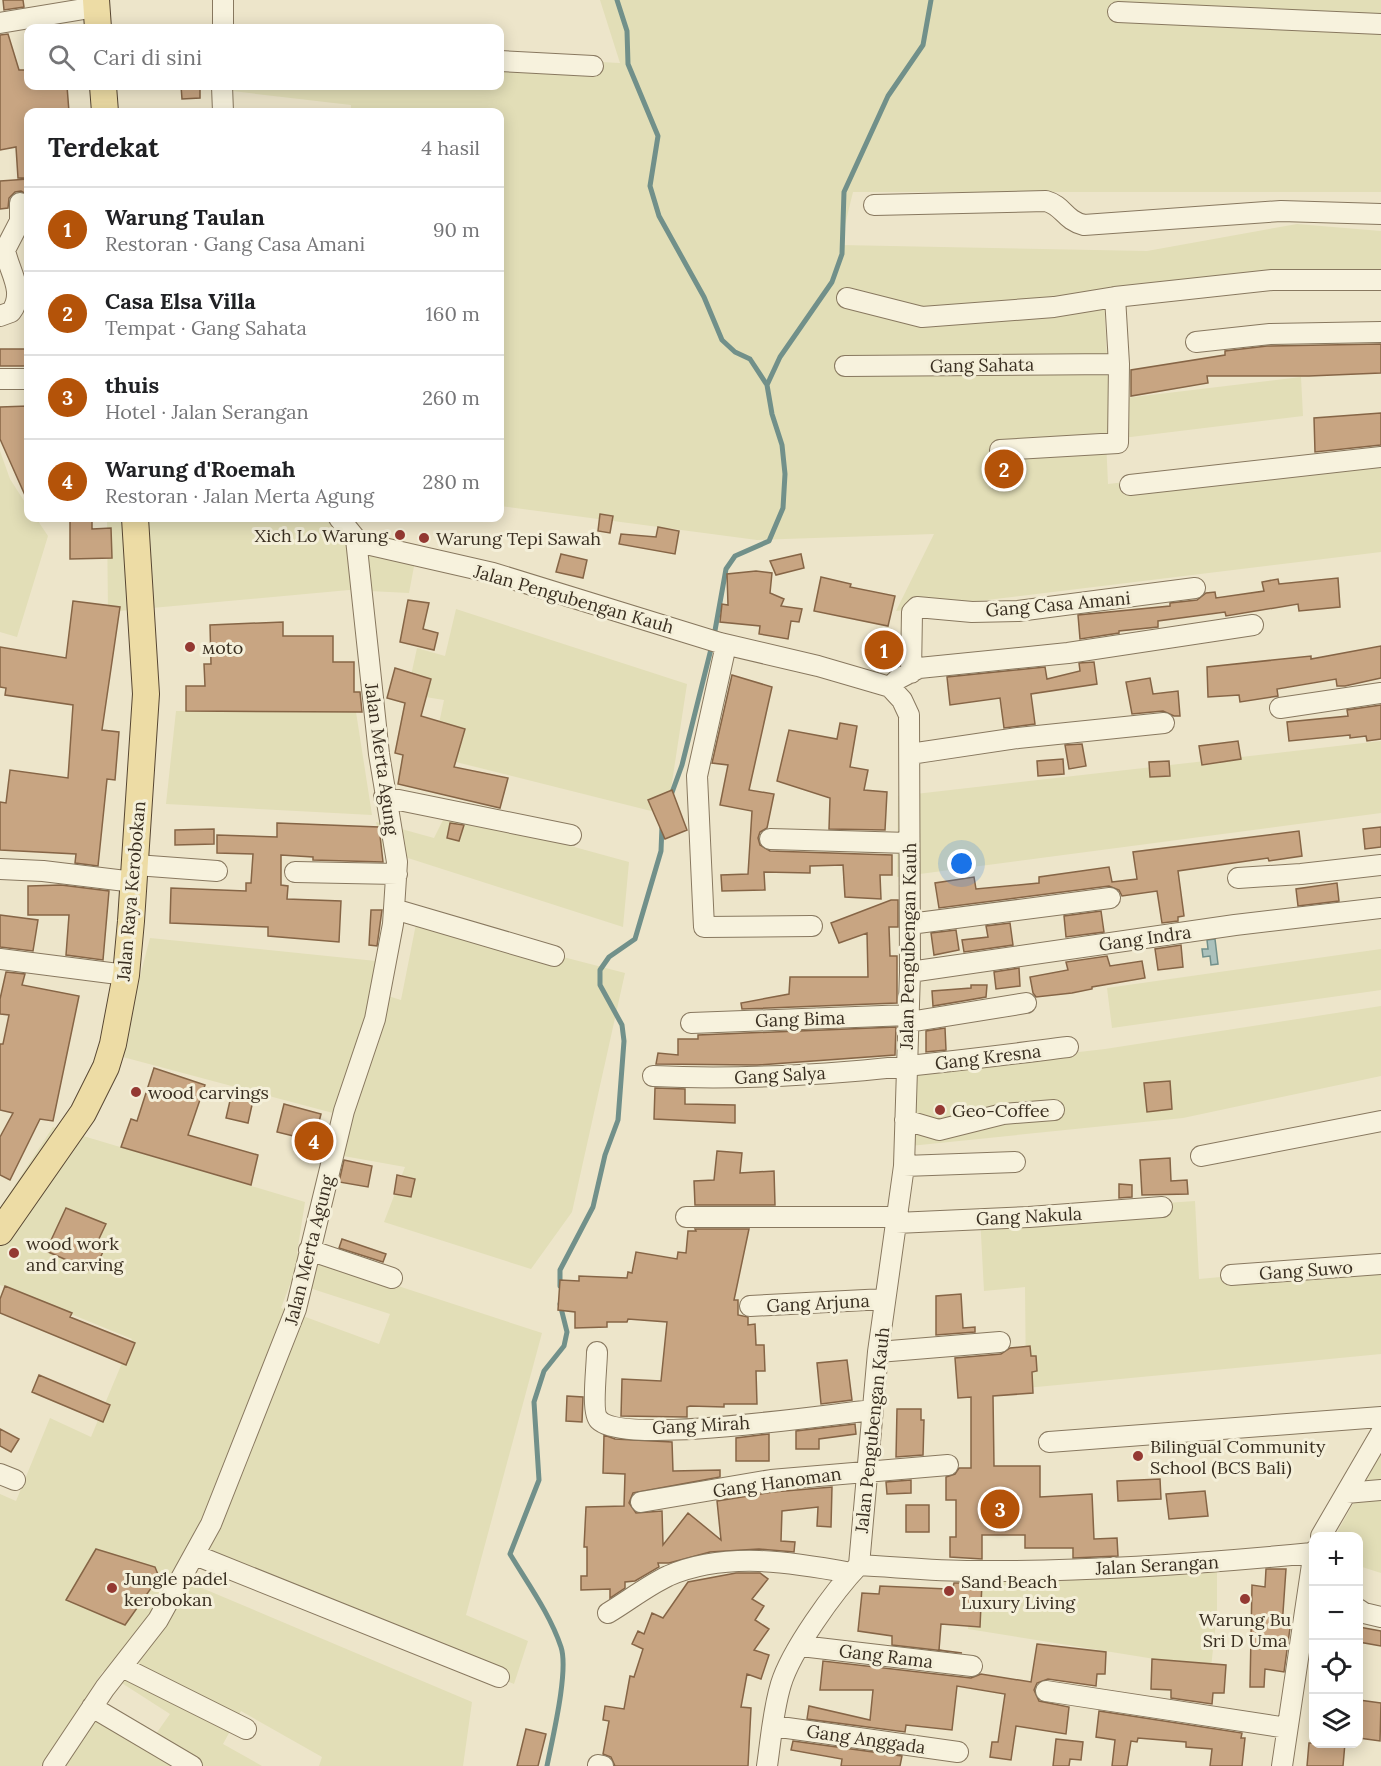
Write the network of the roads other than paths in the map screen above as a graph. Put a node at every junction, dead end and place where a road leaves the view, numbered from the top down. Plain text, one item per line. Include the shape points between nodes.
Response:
1 (223, 0) edge
2 (97, 12) edge
3 (1118, 12) dead end
4 (0, 23) edge
5 (223, 24) edge
6 (1381, 24) edge
7 (504, 61) edge
8 (593, 66) dead end
9 (103, 90) edge
10 (222, 90) edge
11 (105, 108) edge
12 (225, 108) edge
13 (20, 203) dead end
14 (874, 206) dead end
15 (1381, 214) edge
16 (1381, 280) edge
17 (1115, 297) junction
18 (847, 298) dead end
19 (0, 316) edge
20 (1381, 332) edge
21 (1196, 342) dead end
22 (1119, 364) junction
23 (845, 366) dead end
24 (0, 378) edge
25 (24, 379) edge
26 (1000, 450) dead end
27 (1381, 458) edge
28 (1130, 485) dead end
29 (135, 522) edge
30 (342, 522) edge
31 (356, 539) junction
32 (1195, 588) dead end
33 (1253, 625) dead end
34 (716, 642) junction
35 (911, 673) junction
36 (890, 687) junction
37 (1381, 693) edge
38 (1280, 708) dead end
39 (1164, 723) dead end
40 (910, 754) junction
41 (384, 797) junction
42 (571, 835) dead end
43 (770, 839) dead end
44 (909, 843) junction
45 (1381, 865) edge
46 (0, 869) edge
47 (217, 871) dead end
48 (295, 872) dead end
49 (135, 874) junction
50 (397, 874) junction
51 (1238, 878) dead end
52 (1110, 898) dead end
53 (1381, 908) edge
54 (394, 909) junction
55 (910, 924) junction
56 (812, 926) dead end
57 (554, 956) dead end
58 (0, 959) edge
59 (910, 972) junction
60 (126, 975) junction
61 (1026, 1003) dead end
62 (909, 1018) junction
63 (691, 1023) dead end
64 (1068, 1047) dead end
65 (907, 1066) junction
66 (653, 1076) dead end
67 (1054, 1110) dead end
68 (905, 1120) junction
69 (1381, 1121) edge
70 (1201, 1156) dead end
71 (1015, 1162) dead end
72 (904, 1166) junction
73 (1162, 1207) dead end
74 (686, 1217) dead end
75 (896, 1220) junction
76 (0, 1232) edge
77 (309, 1250) junction
78 (1381, 1264) edge
79 (1231, 1275) dead end
80 (392, 1278) dead end
81 (885, 1299) junction
82 (750, 1306) dead end
83 (1000, 1342) dead end
84 (597, 1352) dead end
85 (878, 1352) junction
86 (873, 1410) junction
87 (1381, 1417) edge
88 (1381, 1433) edge
89 (1049, 1442) dead end
90 (948, 1465) dead end
91 (866, 1470) junction
92 (1381, 1490) edge
93 (1346, 1493) junction
94 (641, 1502) dead end
95 (1324, 1532) edge
96 (1309, 1548) edge
97 (195, 1555) junction
98 (855, 1570) junction
99 (1309, 1600) edge
100 (1363, 1612) edge
101 (609, 1613) dead end
102 (1381, 1617) edge
103 (801, 1646) junction
104 (972, 1666) dead end
105 (122, 1667) junction
106 (499, 1677) dead end
107 (1046, 1691) dead end
108 (92, 1707) junction
109 (773, 1726) junction
110 (1287, 1728) junction
111 (246, 1729) dead end
112 (958, 1752) dead end
113 (53, 1766) edge
114 (192, 1766) edge
115 (767, 1766) edge
116 (1282, 1766) edge

1 - 5 street
2 - 4 street
3 - 6 street
7 - 8 street
9 - 11 main road
10 - 12 street
13 - 19 street via 20,221 5,250 18,299 11,312
14 - 15 street via 1046,201 1060,207 1072,222 1084,225 1281,211
16 - 17 street via 1272,280
17 - 18 street via 1054,307 922,317
17 - 22 street
20 - 21 street via 1270,334
22 - 23 street, Gang Sahata
22 - 26 street via 1118,443
24 - 25 street
27 - 28 street
29 - 49 main road, Jalan Raya Kerobokan via 146,694
30 - 31 street
31 - 34 street, Jalan Pengubengan Kauh via 493,573
31 - 41 street, Jalan Merta Agung
32 - 35 street, Gang Casa Amani via 1018,610 972,612 917,607 910,624
33 - 35 street via 1068,653 919,668
34 - 36 street, Jalan Pengubengan Kauh
34 - 56 street via 697,776 704,927
35 - 36 street
36 - 40 street, Jalan Pengubengan Kauh via 909,715
37 - 38 street
39 - 40 street
40 - 44 street, Jalan Pengubengan Kauh
41 - 42 street
41 - 50 street, Jalan Merta Agung
43 - 44 street
44 - 55 street, Jalan Pengubengan Kauh
45 - 51 street
46 - 49 street
47 - 49 street
48 - 50 street
49 - 60 main road, Jalan Raya Kerobokan
50 - 54 street, Jalan Merta Agung
52 - 55 street
53 - 59 street, Gang Indra
54 - 57 street
54 - 77 street, Jalan Merta Agung via 375,1019 344,1111
55 - 59 street, Jalan Pengubengan Kauh
58 - 60 street
59 - 62 street, Jalan Pengubengan Kauh
60 - 76 main road, Jalan Raya Kerobokan via 113,1044 96,1087 70,1134
61 - 62 street
62 - 63 street, Gang Bima
62 - 65 street, Jalan Pengubengan Kauh
64 - 65 street, Gang Kresna
65 - 66 street, Gang Salya via 791,1076
65 - 68 street, Jalan Pengubengan Kauh
67 - 68 street via 1003,1114 939,1130
68 - 72 street, Jalan Pengubengan Kauh
69 - 70 street
71 - 72 street
72 - 75 street, Jalan Pengubengan Kauh
73 - 75 street, Gang Nakula via 1029,1217
74 - 75 street, Gang Nakula
75 - 81 street, Jalan Pengubengan Kauh
77 - 80 street
77 - 97 street, Jalan Merta Agung via 284,1343
78 - 79 street, Gang Suwo
81 - 82 street, Gang Arjuna
81 - 85 street, Jalan Pengubengan Kauh
83 - 85 street
84 - 86 street, Gang Mirah via 595,1413 601,1422 612,1426 687,1430
85 - 86 street, Jalan Pengubengan Kauh
86 - 91 street, Jalan Pengubengan Kauh
87 - 89 street
88 - 93 street
90 - 91 street, Gang Hanoman
91 - 94 street, Gang Hanoman via 752,1483
91 - 98 street, Jalan Pengubengan Kauh
92 - 93 street
93 - 95 street
96 - 98 street, Jalan Serangan via 1198,1564 1067,1570
97 - 105 street, Jalan Merta Agung via 158,1620
97 - 106 street
98 - 101 street, Jalan Serangan via 750,1560 721,1563 667,1577
98 - 103 street
99 - 110 street
100 - 102 street
103 - 104 street, Gang Rama
103 - 109 street via 781,1683
105 - 108 street, Jalan Merta Agung
105 - 111 street
107 - 110 street
108 - 113 street, Jalan Merta Agung
108 - 114 street
109 - 112 street, Gang Anggada
109 - 115 street
110 - 116 street

